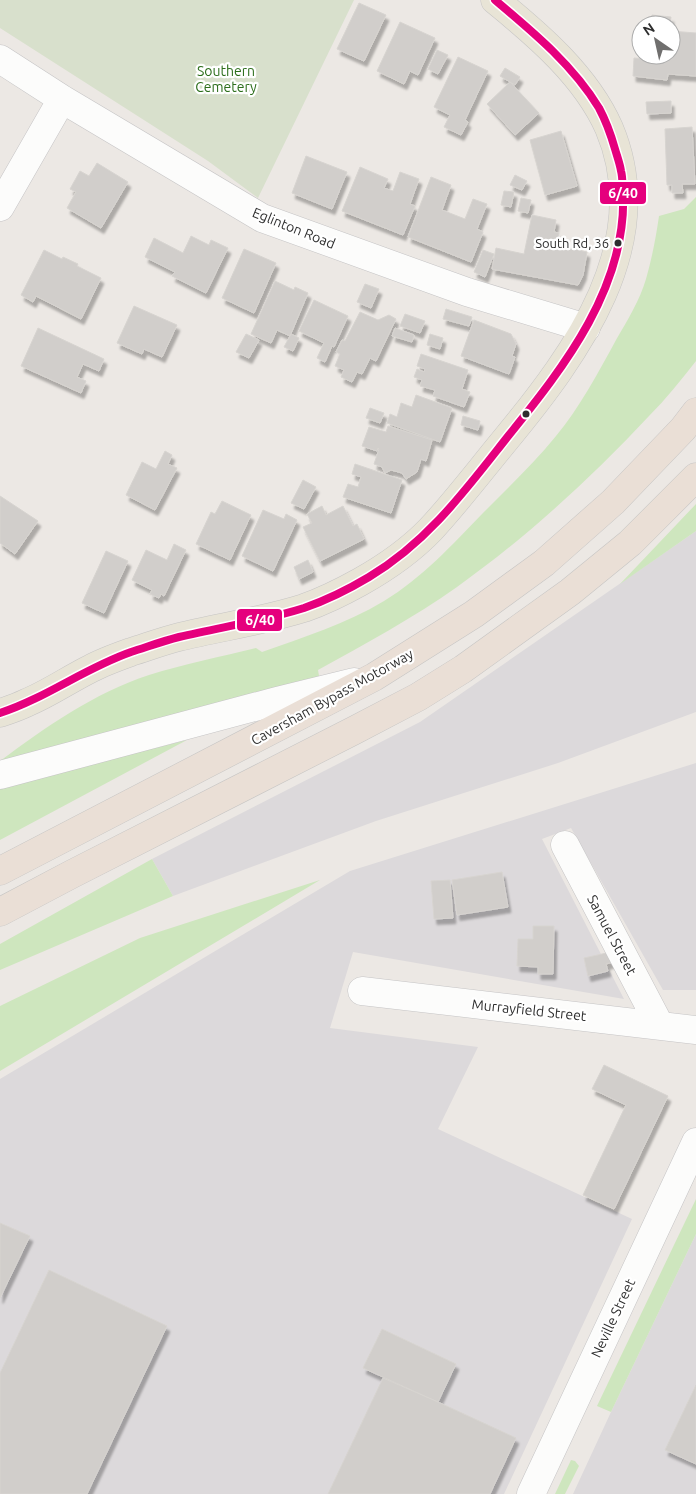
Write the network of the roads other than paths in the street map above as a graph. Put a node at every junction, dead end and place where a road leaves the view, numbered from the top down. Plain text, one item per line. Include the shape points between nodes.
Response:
1 (495, 0) edge
2 (0, 59) edge
3 (62, 99) junction
4 (0, 207) edge
5 (586, 328) junction
6 (696, 412) edge
7 (696, 477) edge
8 (374, 677) junction
9 (27, 703) junction
10 (0, 713) edge
11 (0, 733) edge
12 (0, 775) edge
13 (565, 845) dead end
14 (0, 871) edge
15 (0, 912) edge
16 (362, 991) dead end
17 (659, 1024) junction
18 (696, 1030) edge
19 (696, 1142) edge
20 (531, 1494) edge

1 - 5 main road via 540,38 584,87 608,126 617,151 624,204 621,239 608,283
2 - 3 street, Eglinton Road
3 - 4 street
3 - 5 street, Eglinton Road via 262,218 468,292
5 - 9 main road via 564,365 524,418 430,530 399,557 362,581 304,608 131,652 92,668
6 - 8 highway, Caversham Bypass Motorway via 613,502 544,563 474,614
7 - 15 highway via 630,543 570,592 418,697
8 - 12 street
8 - 14 highway, Caversham Bypass Motorway
9 - 10 main road
9 - 11 main road
13 - 17 street, Samuel Street
16 - 17 street, Murrayfield Street
17 - 18 street, Murrayfield Street
19 - 20 street, Neville Street

